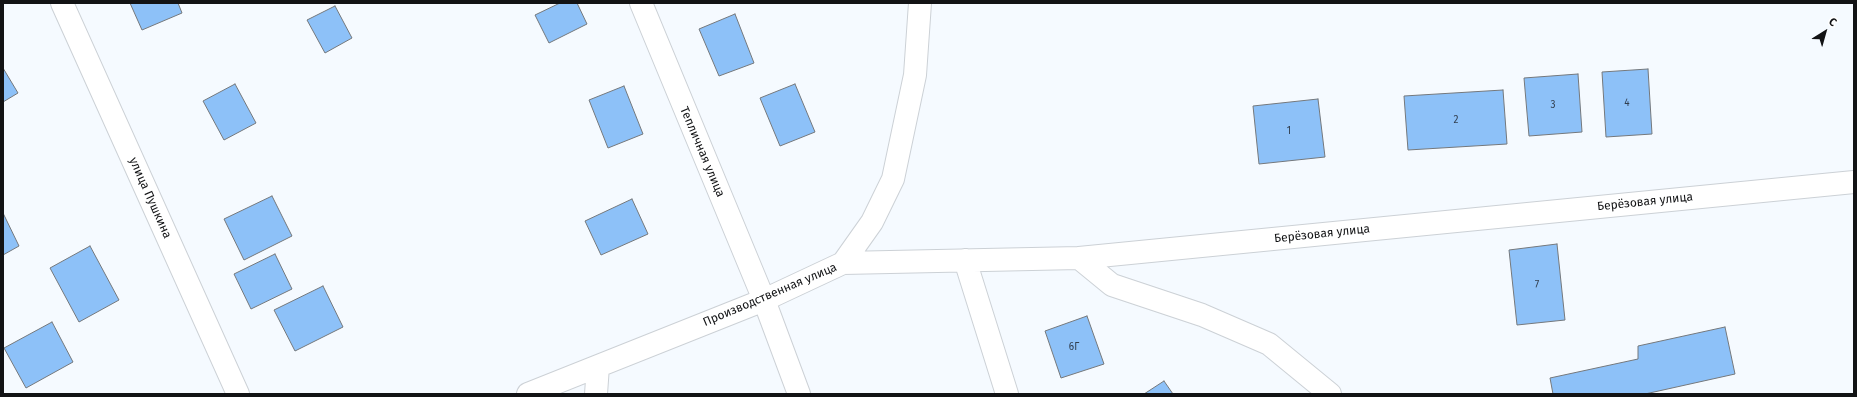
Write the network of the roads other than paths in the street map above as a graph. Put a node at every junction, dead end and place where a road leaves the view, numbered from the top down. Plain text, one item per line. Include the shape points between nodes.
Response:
1 (62, 3) edge
2 (641, 3) edge
3 (920, 3) edge
4 (1854, 182) edge
5 (1079, 258) junction
6 (965, 260) junction
7 (843, 263) junction
8 (764, 300) junction
9 (598, 366) junction
10 (238, 394) edge
11 (528, 394) edge
12 (596, 394) edge
13 (799, 394) edge
14 (1008, 394) edge
15 (1330, 394) edge

1 - 10 street, улица Пушкина
2 - 8 street, Тепличная улица
3 - 7 street, Производственная улица via 915,75 893,179 872,222
4 - 5 street, Берёзовая улица
5 - 6 street, Берёзовая улица
5 - 15 street via 1112,284 1202,315 1270,344
6 - 7 street, Берёзовая улица
6 - 14 street
7 - 8 street, Производственная улица
8 - 9 street, Производственная улица
8 - 13 street, Тепличная улица
9 - 11 street, Производственная улица
9 - 12 street

